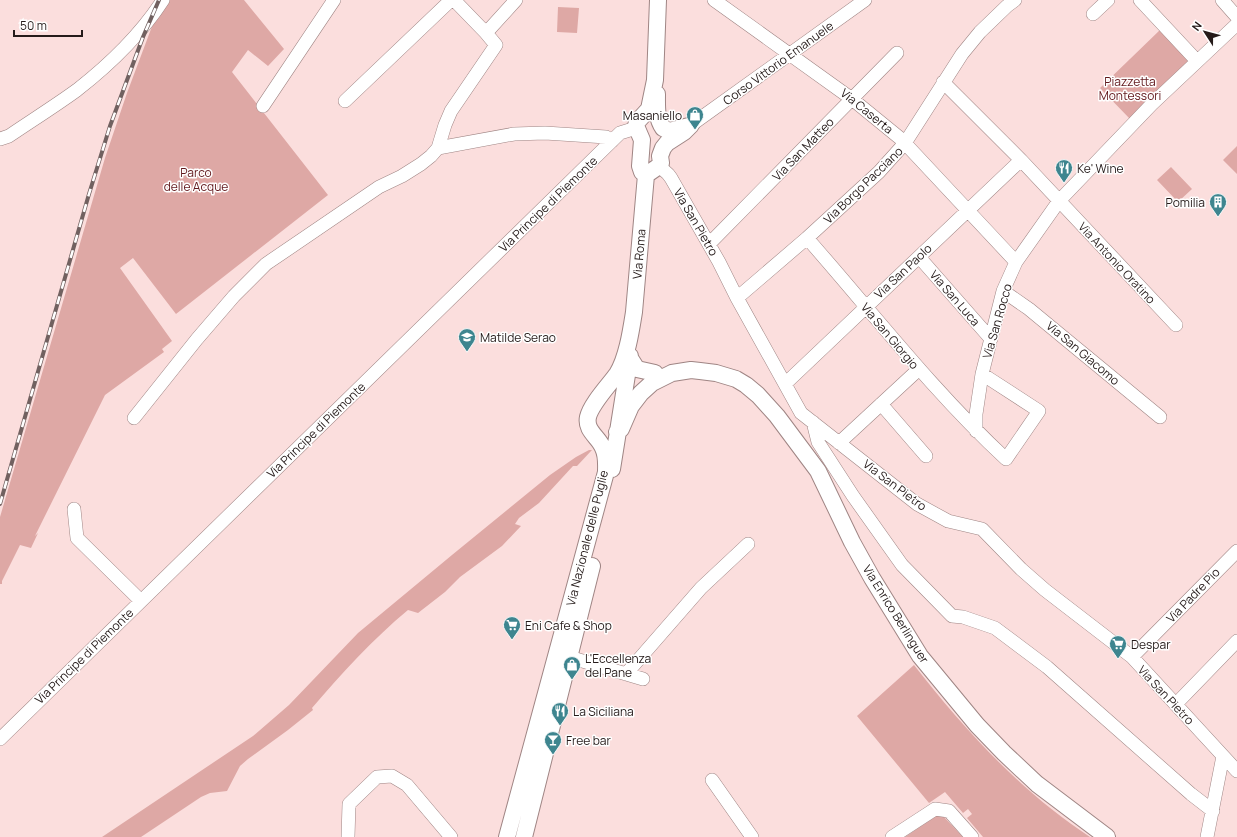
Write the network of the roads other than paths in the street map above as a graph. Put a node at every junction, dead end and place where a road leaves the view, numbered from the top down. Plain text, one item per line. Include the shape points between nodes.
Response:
1 (163, 0) edge
2 (334, 0) edge
3 (452, 0) edge
4 (516, 0) edge
5 (658, 0) edge
6 (714, 0) edge
7 (865, 0) edge
8 (1108, 0) edge
9 (1140, 0) edge
10 (1222, 0) edge
11 (1009, 2) edge
12 (1093, 14) dead end
13 (1237, 17) edge
14 (1237, 24) edge
15 (486, 32) junction
16 (790, 53) junction
17 (897, 53) dead end
18 (1197, 61) junction
19 (655, 80) junction
20 (944, 82) junction
21 (852, 99) junction
22 (346, 101) dead end
23 (263, 106) dead end
24 (691, 125) junction
25 (636, 128) junction
26 (0, 139) edge
27 (612, 141) junction
28 (905, 143) junction
29 (438, 148) junction
30 (1021, 160) junction
31 (652, 171) junction
32 (1059, 201) junction
33 (967, 211) junction
34 (807, 238) junction
35 (709, 244) junction
36 (919, 257) junction
37 (1016, 262) junction
38 (1003, 290) junction
39 (738, 298) junction
40 (866, 306) junction
41 (1176, 324) dead end
42 (630, 332) junction
43 (991, 339) junction
44 (630, 358) junction
45 (919, 369) junction
46 (655, 373) junction
47 (982, 374) junction
48 (736, 379) junction
49 (627, 381) junction
50 (786, 383) junction
51 (596, 401) junction
52 (881, 404) junction
53 (1160, 417) dead end
54 (134, 418) dead end
55 (813, 422) junction
56 (976, 431) junction
57 (617, 432) junction
58 (839, 442) junction
59 (926, 456) dead end
60 (74, 509) dead end
61 (748, 544) dead end
62 (1237, 551) edge
63 (141, 601) junction
64 (1237, 641) edge
65 (1132, 657) junction
66 (569, 658) junction
67 (626, 674) junction
68 (643, 679) dead end
69 (1176, 704) junction
70 (0, 738) edge
71 (1223, 756) junction
72 (1236, 767) edge
73 (712, 780) dead end
74 (1212, 811) junction
75 (348, 837) edge
76 (451, 837) edge
77 (507, 837) edge
78 (524, 837) edge
79 (752, 837) edge
80 (892, 837) edge
81 (972, 837) edge
82 (1108, 837) edge
83 (1207, 837) edge

1 - 26 street via 130,42 77,90 9,136
2 - 23 street
3 - 15 street
3 - 22 street
4 - 15 street
5 - 19 main road
6 - 16 street, Via Caserta
7 - 16 street, Corso Vittorio Emanuele
8 - 12 street
9 - 18 street
10 - 13 street
11 - 20 street, Via Borgo Pacciano via 962,54
14 - 18 street, Via San Rocco
15 - 29 street via 496,45 451,111
16 - 21 street, Via Caserta
16 - 24 street, Corso Vittorio Emanuele
17 - 21 street, Via San Matteo
18 - 32 street, Via San Rocco
19 - 24 main road via 657,111 663,128 669,131
19 - 25 main road via 649,109 637,122
20 - 28 street, Via Borgo Pacciano
20 - 30 street, Via Antonio Oratino
21 - 28 street, Via Caserta
21 - 35 street, Via San Matteo
24 - 31 main road via 667,143 660,156 661,163
25 - 27 street, Via Principe di Piemonte via 620,133
25 - 31 main road via 642,140 642,172
27 - 29 street via 606,137 586,135 514,134
27 - 63 street, Via Principe di Piemonte
28 - 33 street, Via Caserta
28 - 34 street, Via Borgo Pacciano via 879,172
29 - 54 street via 422,164 379,187 266,264 197,339
30 - 32 street, Via Antonio Oratino
30 - 33 street, Via San Paolo
31 - 35 street, Via San Pietro via 668,174
31 - 42 main road, Via Roma
32 - 37 street, Via San Rocco
32 - 41 street, Via Antonio Oratino
33 - 36 street, Via San Paolo
33 - 37 street, Via Caserta
34 - 39 street, Via Borgo Pacciano
34 - 40 street, Via San Giorgio
35 - 39 street, Via San Pietro
36 - 40 street, Via San Paolo
36 - 43 street, Via San Luca
37 - 38 street, Via San Rocco
38 - 43 street, Via San Rocco
38 - 53 street, Via San Giacomo via 1029,308
39 - 50 street, Via San Pietro
40 - 45 street, Via San Giorgio
40 - 50 street, Via San Paolo
42 - 44 main road, Via Nazionale delle Puglie
42 - 51 main road, Via Nazionale delle Puglie via 618,373
43 - 47 street, Via San Rocco
44 - 46 main road via 637,369
44 - 49 main road, Via Nazionale delle Puglie
45 - 52 street
45 - 56 street, Via San Giorgio
46 - 48 main road, Via Enrico Berlinguer via 693,361 718,365 733,373
46 - 49 main road, Via Enrico Berlinguer
47 - 56 street, Via San Rocco
47 - 56 street, Via San Giorgio via 1039,411 1006,459
48 - 57 main road, Via Enrico Berlinguer via 700,370 672,373 652,383 641,393
48 - 82 main road, Via Enrico Berlinguer via 758,395 777,416 818,471 865,566 920,656 977,725 1004,753 1037,784
49 - 51 main road, Via Enrico Berlinguer via 616,385
49 - 57 main road, Via Nazionale delle Puglie
50 - 55 street, Via San Pietro via 801,413
51 - 57 main road, Via Nazionale delle Puglie via 611,402 615,408
51 - 77 main road, Via Nazionale delle Puglie via 588,416 588,426 603,448 606,472
52 - 58 street
52 - 59 street
55 - 58 street, Via San Pietro
55 - 74 street via 818,442 902,566 952,616 995,628 1018,645 1047,667
57 - 66 main road, Via Nazionale delle Puglie via 605,512
58 - 65 street, Via San Pietro via 917,504 948,521 982,529 1045,590
60 - 63 street via 77,538
61 - 67 street via 701,588
62 - 65 street, Via Padre Pio
63 - 70 street, Via Principe di Piemonte
64 - 69 street
65 - 69 street, Via San Pietro
66 - 67 street
66 - 78 main road, Via Nazionale delle Puglie
67 - 68 street
69 - 71 street, Via San Pietro
71 - 72 street, Via San Pietro
71 - 74 street
73 - 79 street
74 - 83 street
75 - 76 street via 349,804 377,777 392,776 407,785
80 - 81 street via 935,809 949,811

